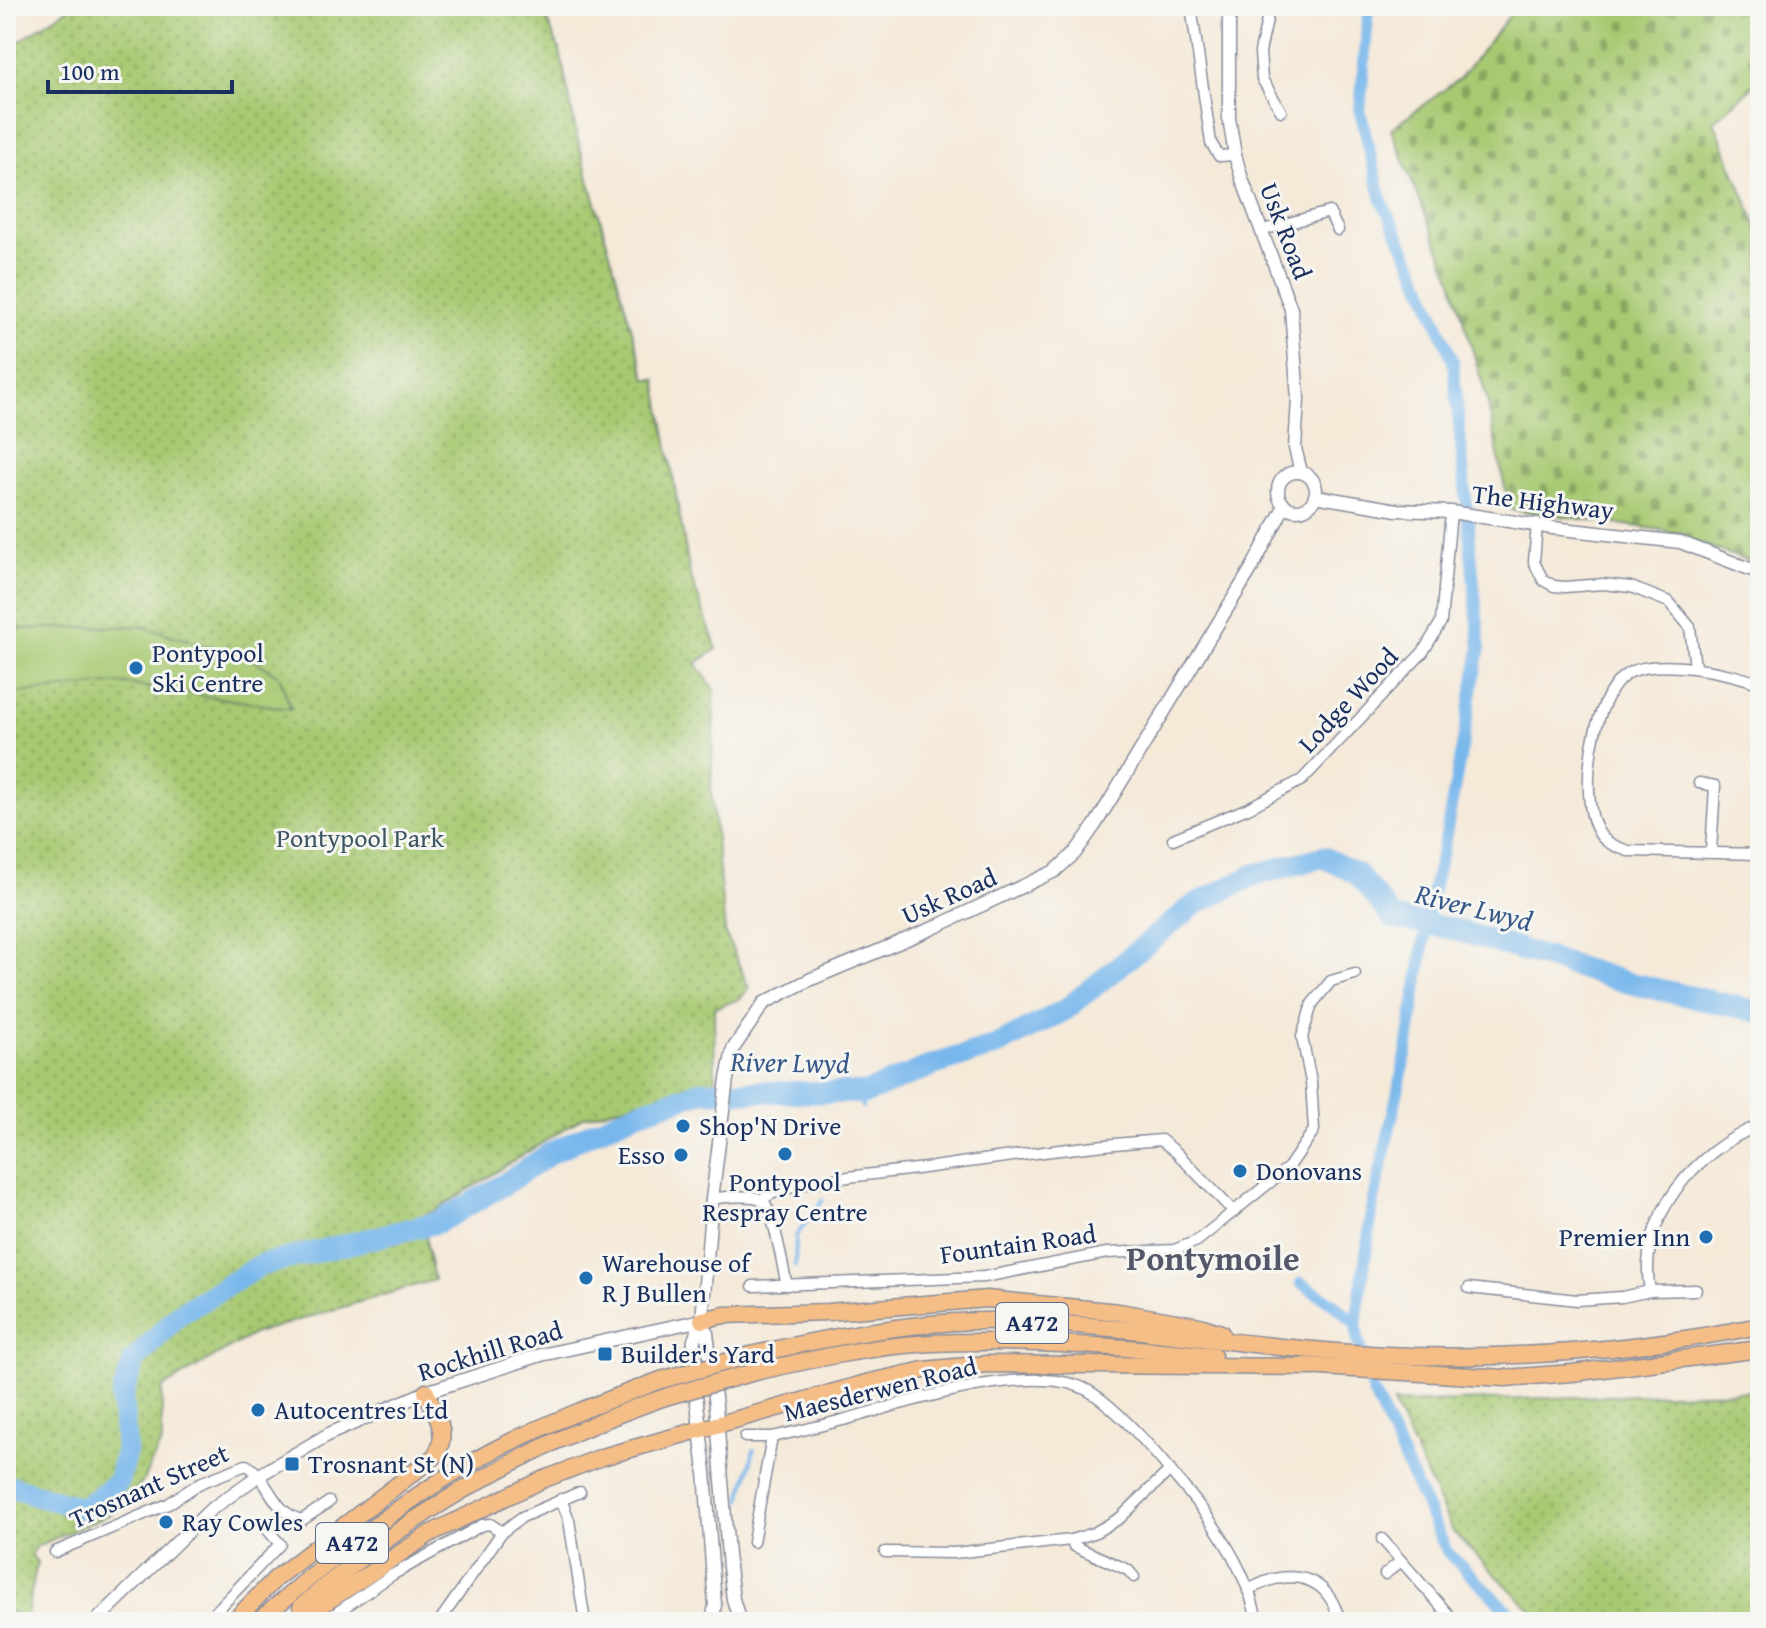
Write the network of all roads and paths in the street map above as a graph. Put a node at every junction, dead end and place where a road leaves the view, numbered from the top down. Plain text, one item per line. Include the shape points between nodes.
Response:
1 (1191, 6) edge
2 (1229, 6) edge
3 (1270, 6) edge
4 (1281, 111) dead end
5 (1235, 155) junction
6 (1263, 230) junction
7 (1338, 230) dead end
8 (1301, 472) junction
9 (1315, 496) junction
10 (1285, 505) junction
11 (1451, 512) junction
12 (1537, 523) junction
13 (1760, 573) edge
14 (1695, 667) junction
15 (1760, 684) edge
16 (1699, 783) dead end
17 (1173, 839) dead end
18 (1711, 852) junction
19 (1760, 854) edge
20 (1355, 974) dead end
21 (1760, 1125) edge
22 (712, 1199) junction
23 (761, 1200) junction
24 (1234, 1212) junction
25 (787, 1285) junction
26 (753, 1286) dead end
27 (1469, 1288) dead end
28 (1696, 1290) dead end
29 (1650, 1291) junction
30 (702, 1320) junction
31 (1760, 1326) edge
32 (1250, 1342) junction
33 (1760, 1349) edge
34 (1314, 1359) junction
35 (753, 1363) junction
36 (1386, 1364) junction
37 (426, 1392) junction
38 (718, 1426) junction
39 (700, 1431) junction
40 (745, 1437) dead end
41 (772, 1437) junction
42 (1170, 1470) junction
43 (258, 1476) junction
44 (580, 1492) dead end
45 (561, 1499) junction
46 (329, 1502) dead end
47 (265, 1527) dead end
48 (502, 1532) junction
49 (1382, 1539) dead end
50 (1071, 1540) junction
51 (753, 1542) dead end
52 (55, 1552) dead end
53 (885, 1552) dead end
54 (1401, 1561) junction
55 (1385, 1574) dead end
56 (1134, 1577) dead end
57 (1248, 1591) junction
58 (1449, 1620) edge
59 (95, 1622) edge
60 (206, 1622) edge
61 (233, 1622) edge
62 (258, 1622) edge
63 (285, 1622) edge
64 (296, 1622) edge
65 (323, 1622) edge
66 (439, 1622) edge
67 (585, 1622) edge
68 (712, 1622) edge
69 (740, 1622) edge
70 (1257, 1622) edge
71 (1342, 1622) edge

1 - 5 street via 1211,143 1219,156
2 - 5 street, Usk Road via 1229,118
3 - 4 street via 1260,52 1262,79
5 - 6 street, Usk Road
6 - 7 street via 1329,212
6 - 8 street, Usk Road via 1291,309 1298,399 1295,448
8 - 9 street, Usk Road via 1315,485
8 - 10 street, Usk Road via 1281,480 1278,493
9 - 10 street via 1298,510
9 - 11 street, The Highway via 1397,510
10 - 22 street, Usk Road via 1253,566 1075,853 1055,871 985,905 764,1003 733,1049
11 - 12 street, The Highway
11 - 17 street, Lodge Wood via 1441,622 1423,652 1302,780
12 - 13 street, The Highway via 1680,542
12 - 14 street via 1534,562 1543,580 1565,587 1631,587 1669,602 1690,627
14 - 15 street
14 - 18 street via 1641,669 1613,687 1594,738 1590,792 1593,822 1610,844 1628,851
16 - 18 street via 1715,786
18 - 19 street
20 - 24 street, Fountain Road via 1331,981 1312,1004 1302,1037 1314,1130 1289,1167
21 - 29 street via 1699,1162 1673,1194 1652,1245 1646,1273
22 - 23 street
22 - 30 street, Usk Road
23 - 24 street via 777,1191 841,1178 1161,1140
23 - 25 street via 769,1212
24 - 25 street, Fountain Road via 1197,1241 1174,1250 1107,1253 984,1277
25 - 26 street, Fountain Road
27 - 29 street via 1577,1300
28 - 29 street
30 - 32 main road via 987,1299 1119,1312 1200,1326
30 - 37 street, Rockhill Road via 541,1355
30 - 38 street
30 - 39 street via 692,1360
31 - 36 main road, A472 via 1587,1352
32 - 34 main road, A472
32 - 35 main road, A472 via 1011,1321 815,1340
33 - 36 main road, A472 via 1505,1378
34 - 35 main road, A472 via 1107,1345 931,1343
34 - 36 main road, A472
34 - 38 main road via 940,1368 870,1382
35 - 62 main road, A472, bridge via 661,1380 534,1430 453,1474 355,1540
35 - 63 main road, A472, bridge via 617,1414 486,1475 365,1555
37 - 43 street, Rockhill Road via 329,1434
37 - 61 main road via 443,1433 435,1456 276,1578
38 - 39 main road
38 - 69 street via 729,1567
39 - 64 main road via 602,1457 487,1505 431,1533
39 - 68 street via 715,1605
40 - 41 street, Maesderwen Road
41 - 42 street, Maesderwen Road via 939,1392 1047,1380 1069,1382 1098,1397
41 - 51 street, Maesderwen Road via 752,1524
42 - 50 street via 1120,1518
42 - 57 street, Maesderwen Road via 1207,1513
43 - 46 street via 291,1518 302,1520
43 - 52 street, Trosnant Street via 246,1465
43 - 59 street, Rockhill Road via 210,1510
44 - 45 street
45 - 48 street
45 - 67 street
47 - 60 street via 280,1544
48 - 65 street via 482,1525 392,1575
48 - 66 street
49 - 54 street
50 - 53 street via 954,1553
50 - 56 street
54 - 55 street
54 - 58 street
57 - 70 street, Maesderwen Road
57 - 71 street via 1280,1577 1301,1578 1322,1589

